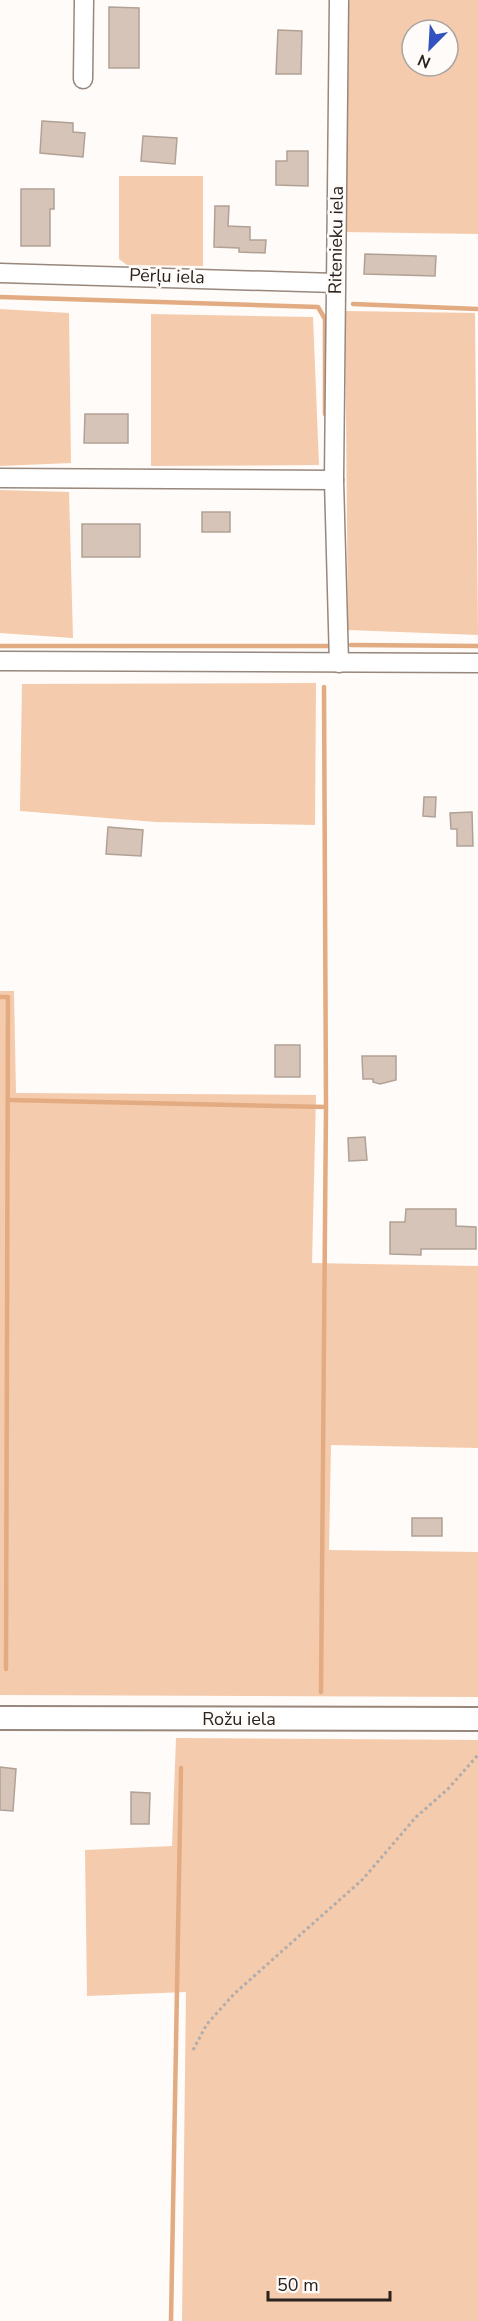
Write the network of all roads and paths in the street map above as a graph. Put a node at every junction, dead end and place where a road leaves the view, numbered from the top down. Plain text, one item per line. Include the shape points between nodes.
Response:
1 (84, 0) edge
2 (339, 0) edge
3 (83, 79) dead end
4 (0, 273) edge
5 (334, 283) junction
6 (0, 478) edge
7 (334, 480) junction
8 (0, 661) edge
9 (339, 663) junction
10 (478, 663) edge
11 (0, 1718) edge
12 (478, 1719) edge
13 (478, 1755) edge
14 (193, 2049) dead end

1 - 3 street
2 - 5 street, Ritenieku iela
4 - 5 street, Pērļu iela
5 - 7 street, Ritenieku iela
6 - 7 street
7 - 9 street, Ritenieku iela
8 - 9 street
9 - 10 street
11 - 12 street, Rožu iela
13 - 14 path via 416,1817 363,1879 234,1994 207,2025

